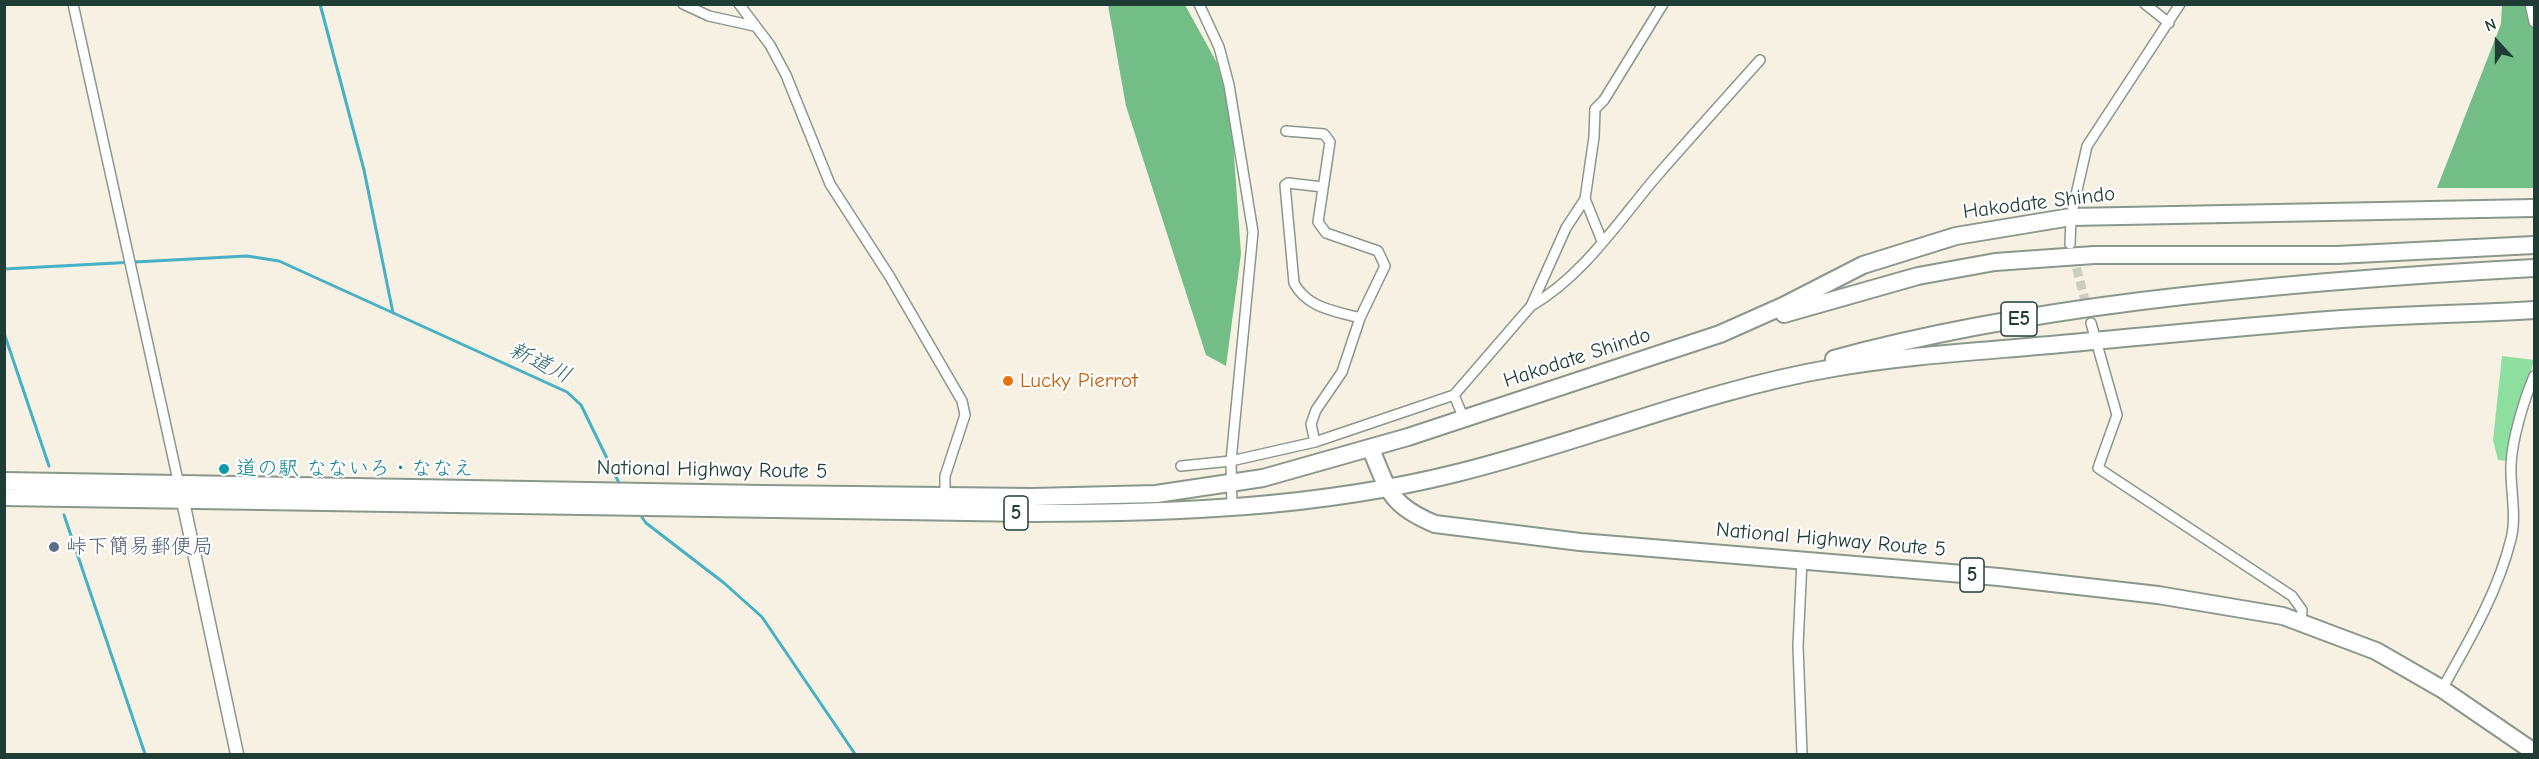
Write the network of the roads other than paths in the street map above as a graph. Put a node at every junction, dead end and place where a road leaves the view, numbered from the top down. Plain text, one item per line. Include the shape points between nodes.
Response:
1 (73, 4) edge
2 (683, 4) edge
3 (739, 4) edge
4 (1199, 4) edge
5 (1663, 4) edge
6 (2145, 4) edge
7 (2180, 4) edge
8 (2530, 4) edge
9 (2535, 22) edge
10 (2169, 23) junction
11 (754, 26) junction
12 (1760, 60) dead end
13 (1286, 131) dead end
14 (1323, 188) junction
15 (1585, 199) junction
16 (2535, 207) edge
17 (2071, 217) junction
18 (1602, 241) junction
19 (2070, 244) tunnel mouth
20 (2535, 245) edge
21 (2535, 268) edge
22 (1531, 306) junction
23 (2535, 310) edge
24 (1360, 318) junction
25 (2091, 323) tunnel mouth
26 (1720, 334) junction
27 (2096, 341) junction
28 (2535, 376) edge
29 (1454, 395) junction
30 (1707, 397) junction
31 (1464, 419) junction
32 (1315, 442) junction
33 (1371, 449) junction
34 (1231, 461) junction
35 (1181, 466) dead end
36 (4, 481) edge
37 (1230, 484) junction
38 (1387, 489) junction
39 (181, 492) junction
40 (4, 496) edge
41 (945, 504) junction
42 (1232, 508) junction
43 (1802, 560) junction
44 (2301, 622) junction
45 (2442, 689) junction
46 (2535, 752) edge
47 (237, 754) edge
48 (1802, 754) edge

1 - 39 street
2 - 11 street via 710,16
3 - 11 street
4 - 34 street via 1219,47 1229,85 1253,232
5 - 15 street via 1595,109
6 - 10 street
7 - 10 street
8 - 9 street
10 - 17 street via 2087,146
11 - 41 street via 770,45 786,75 830,184 962,401 964,415 945,476
12 - 18 street
13 - 14 street via 1328,136
14 - 24 street via 1318,222 1321,229 1378,251 1385,266
14 - 24 street via 1285,185 1294,283 1299,293 1318,306
15 - 18 street
15 - 22 street via 1566,228
16 - 17 highway, Hakodate Shindo / 5
17 - 19 street
17 - 26 highway, Hakodate Shindo / 5 via 1989,229 1924,244 1844,274
18 - 22 street via 1578,270
20 - 26 highway via 2337,255 2105,255 1995,262 1918,276
21 - 30 highway, E5 via 2184,296 1986,324 1849,354
22 - 29 street
23 - 27 highway, 5 via 2331,320
24 - 32 street via 1342,372 1316,410 1311,424
25 - 27 street
26 - 31 highway, Hakodate Shindo / 5
27 - 30 highway, 5 via 1835,367
27 - 44 street via 2117,415 2098,468 2292,596 2302,610
28 - 45 street via 2514,442 2512,537 2476,628
29 - 31 street
29 - 32 street
30 - 38 highway, 5 via 1546,449
31 - 33 highway, Hakodate Shindo / 5
32 - 34 street
33 - 37 highway, National Highway Route 5 / 5
33 - 38 highway, National Highway Route 5 / 5
34 - 35 street
34 - 37 street
36 - 39 highway, National Highway Route 5 / 5
37 - 41 highway, National Highway Route 5 / 5 via 1156,494
37 - 42 street
38 - 42 highway, National Highway Route 5 / 5
38 - 43 highway, National Highway Route 5 / 5 via 1413,515 1435,524 1580,542
39 - 40 highway, National Highway Route 5 / 5
39 - 41 highway, National Highway Route 5 / 5
39 - 47 main road
41 - 42 highway, National Highway Route 5 / 5 via 1132,513
43 - 44 highway, National Highway Route 5 / 5 via 2158,594
43 - 48 street via 1798,646
44 - 45 highway, National Highway Route 5 / 5 via 2376,651
45 - 46 highway, National Highway Route 5 / 5

